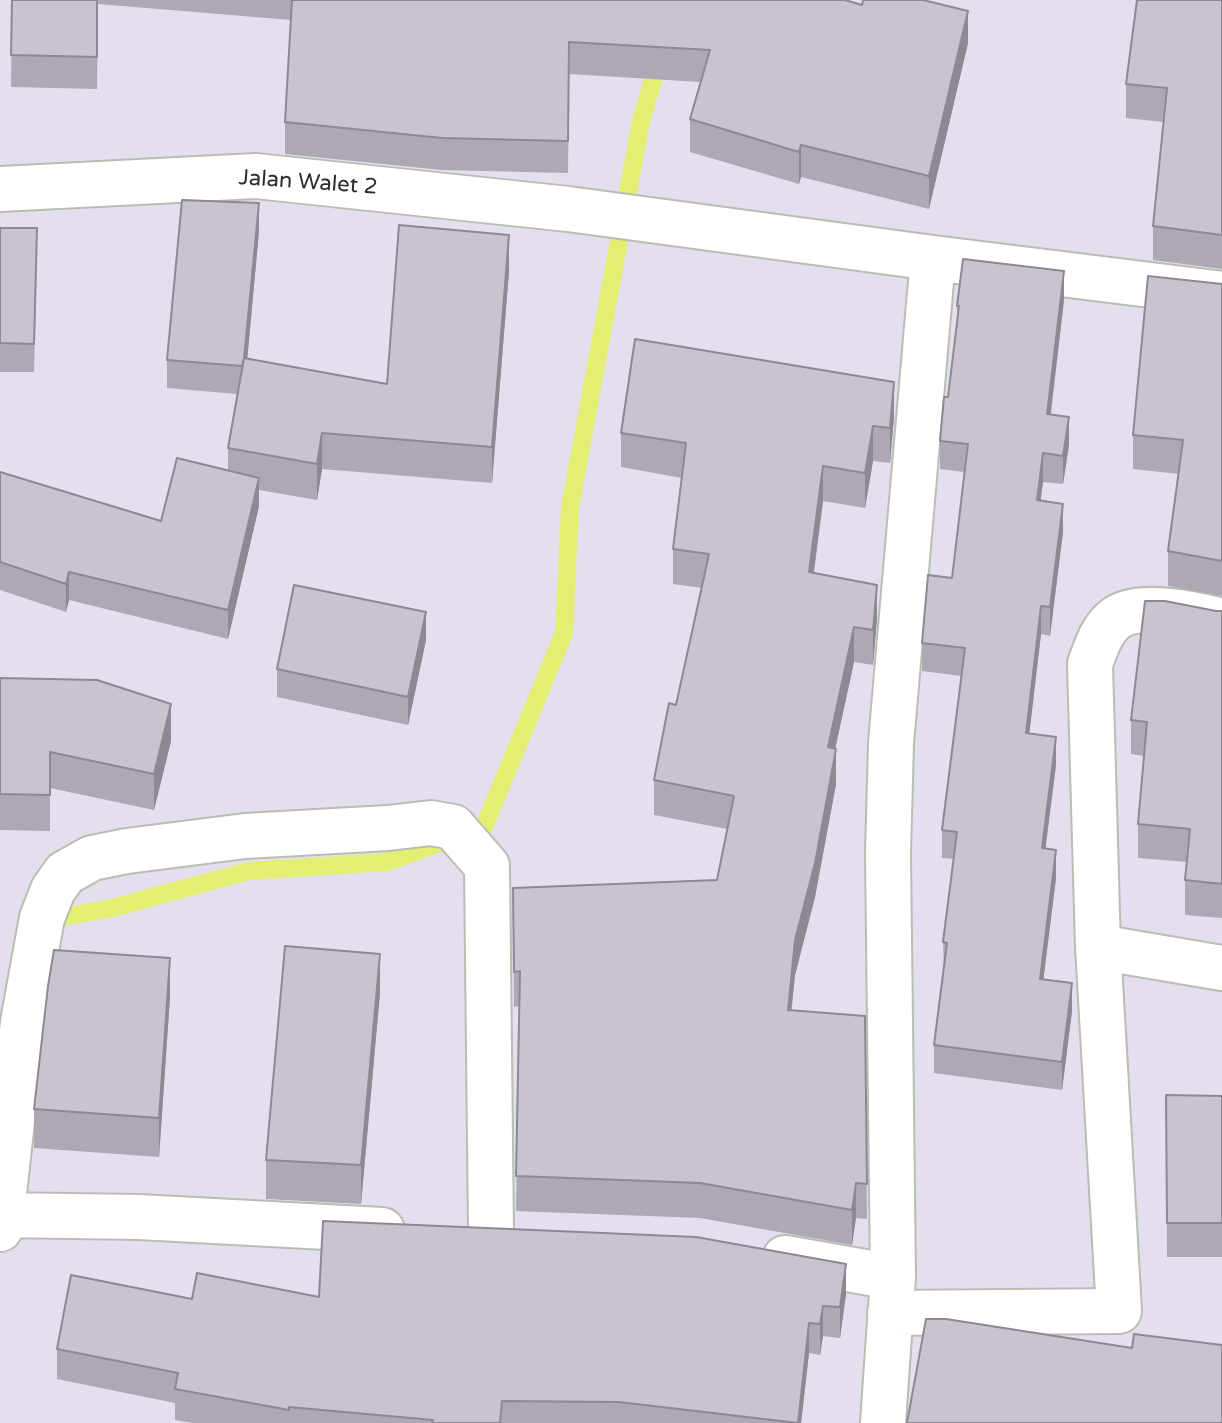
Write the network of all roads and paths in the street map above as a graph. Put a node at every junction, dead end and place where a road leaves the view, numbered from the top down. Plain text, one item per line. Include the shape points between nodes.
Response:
1 (0, 189) edge
2 (933, 258) junction
3 (1222, 294) edge
4 (1222, 621) edge
5 (1098, 947) junction
6 (1222, 968) edge
7 (1, 1215) edge
8 (0, 1229) edge
9 (491, 1233) junction
10 (536, 1235) edge
11 (744, 1251) edge
12 (892, 1295) junction
13 (883, 1423) edge

1 - 2 street, Jalan Walet 2 via 256,176 568,209
2 - 3 street, Jalan Walet 2
2 - 12 street via 891,743
4 - 5 street via 1163,610 1116,617 1090,664
5 - 6 street
5 - 12 street via 1119,1311
7 - 8 street
7 - 9 street
7 - 9 street via 23,1022 42,918 65,873 92,858 127,851 245,836 431,823 453,827 487,866
9 - 10 street
11 - 12 street
12 - 13 street

